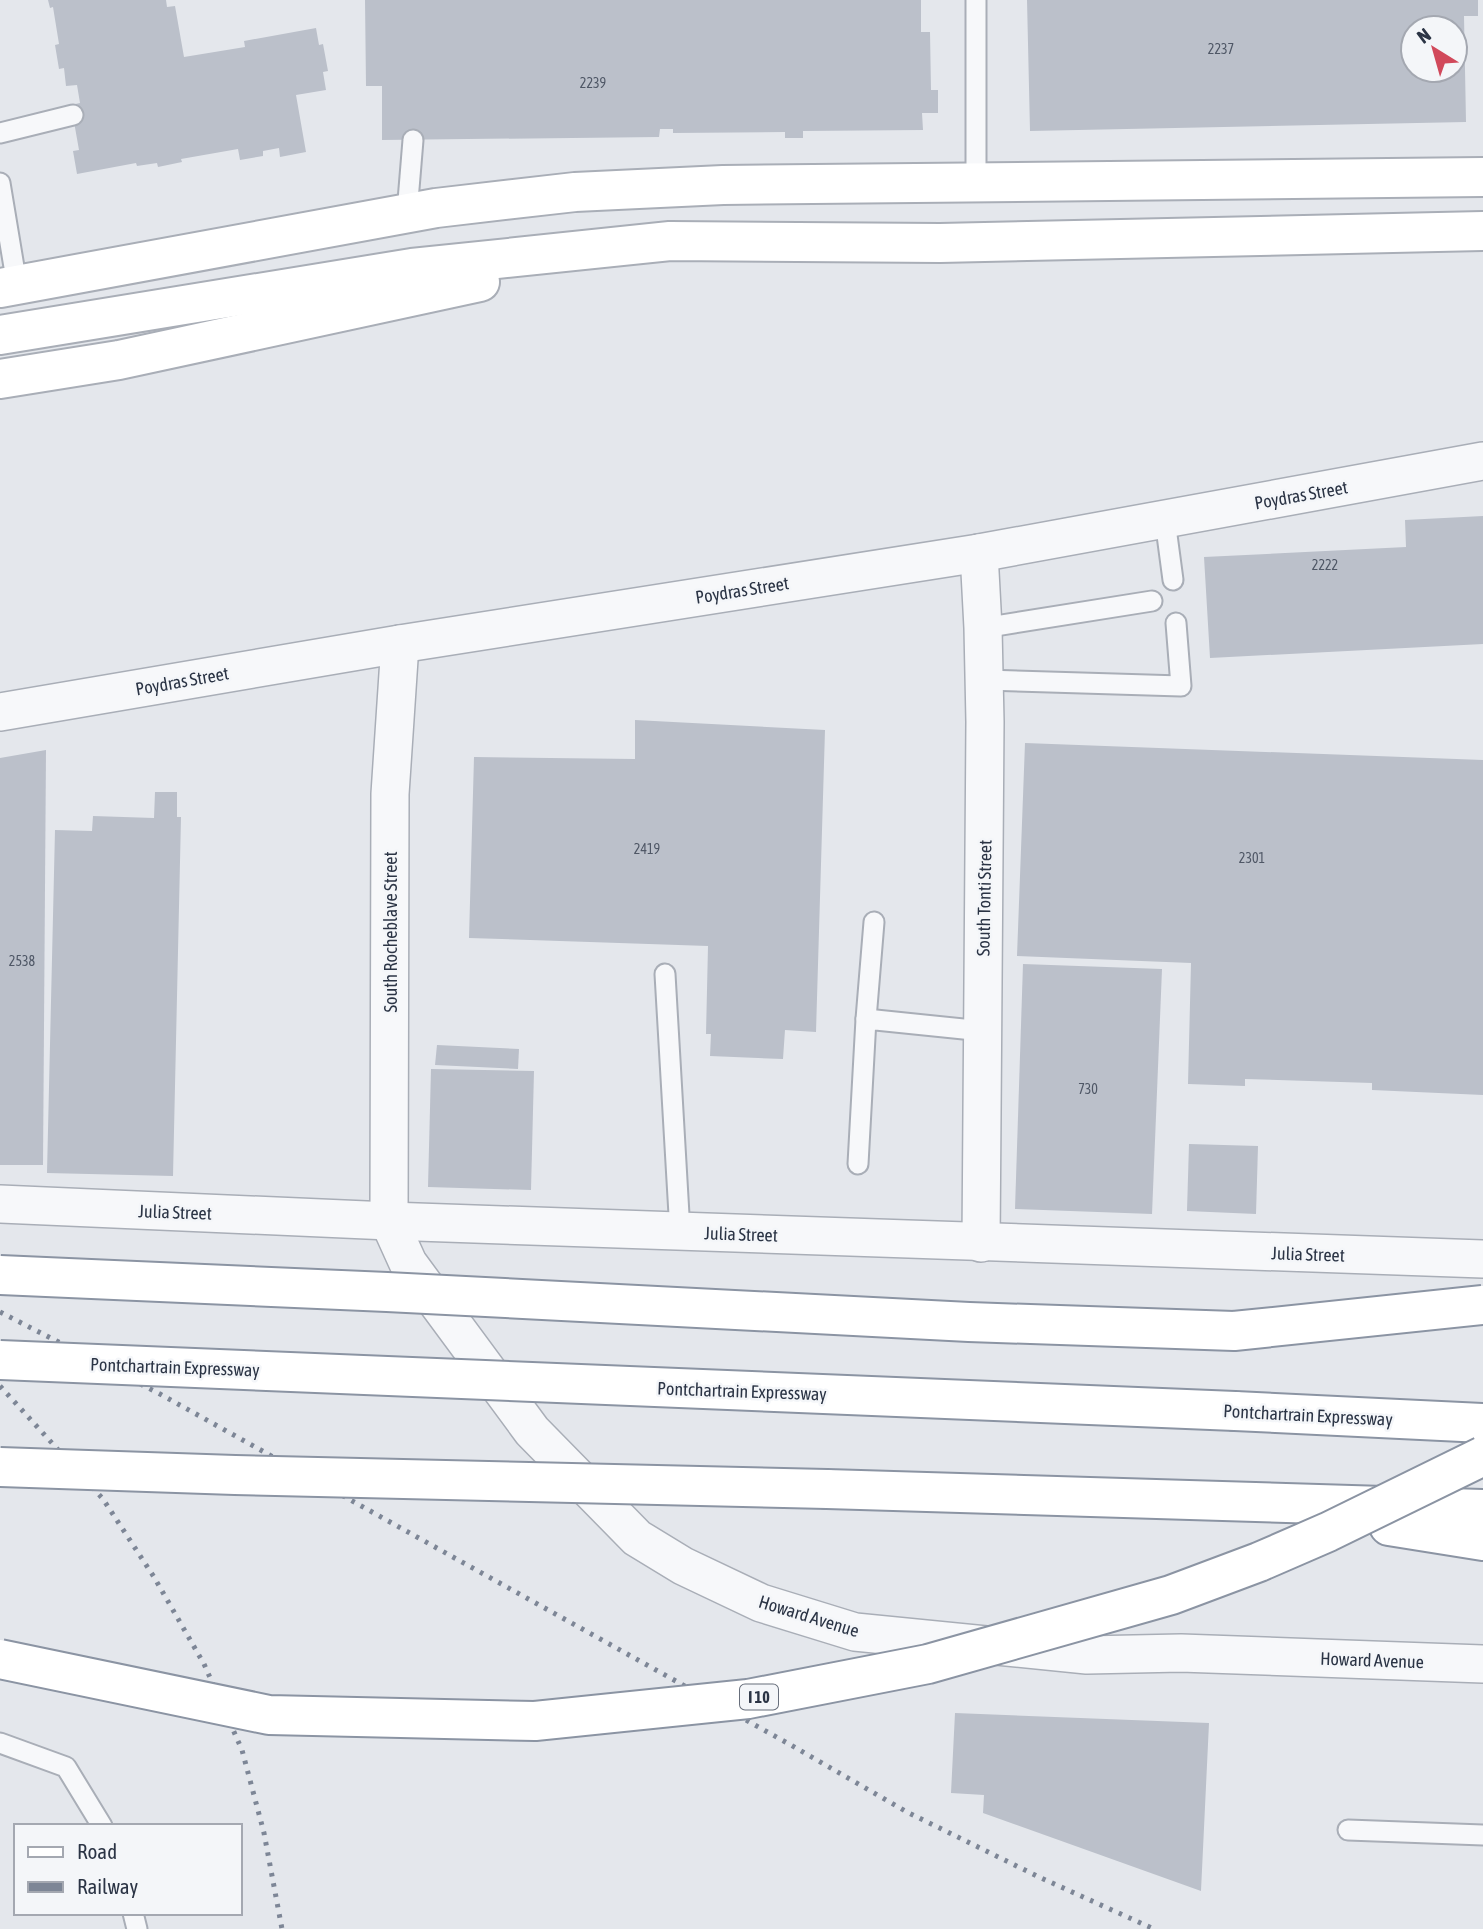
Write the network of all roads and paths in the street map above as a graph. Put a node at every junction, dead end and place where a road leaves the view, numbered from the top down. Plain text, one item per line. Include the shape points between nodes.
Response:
1 (976, 0) edge
2 (73, 115) dead end
3 (0, 134) edge
4 (413, 139) dead end
5 (1483, 177) edge
6 (976, 182) junction
7 (0, 183) edge
8 (407, 213) junction
9 (1483, 231) edge
10 (670, 241) junction
11 (8, 286) edge
12 (0, 335) edge
13 (0, 379) edge
14 (1483, 461) edge
15 (1165, 520) junction
16 (979, 553) junction
17 (1173, 580) dead end
18 (1152, 601) dead end
19 (1176, 624) dead end
20 (983, 628) junction
21 (400, 644) junction
22 (985, 680) junction
23 (0, 712) edge
24 (874, 922) dead end
25 (665, 974) dead end
26 (866, 1019) junction
27 (983, 1031) junction
28 (858, 1164) dead end
29 (0, 1204) edge
30 (389, 1221) junction
31 (680, 1232) junction
32 (981, 1243) junction
33 (1483, 1259) edge
34 (0, 1275) edge
35 (1483, 1305) edge
36 (0, 1360) edge
37 (1483, 1423) edge
38 (1483, 1456) edge
39 (0, 1467) edge
40 (1228, 1502) junction
41 (1483, 1509) edge
42 (1483, 1541) edge
43 (0, 1659) edge
44 (1483, 1664) edge
45 (0, 1743) edge
46 (101, 1824) edge
47 (1348, 1830) dead end
48 (1483, 1835) edge

1 - 6 lane
2 - 3 lane
4 - 8 lane
5 - 6 main road
6 - 8 main road via 575,192
7 - 11 lane
8 - 11 main road
9 - 10 main road via 940,243
10 - 12 main road via 412,268
10 - 13 main road via 119,360
14 - 15 street, Poydras Street
15 - 16 street, Poydras Street
15 - 17 lane
16 - 20 street, South Tonti Street
16 - 21 street, Poydras Street
18 - 20 lane
19 - 22 lane via 1181,686
20 - 22 street, South Tonti Street
21 - 23 street, Poydras Street
21 - 30 street, South Rocheblave Street via 390,794
22 - 27 street, South Tonti Street
24 - 26 lane
25 - 31 lane
26 - 27 lane
26 - 28 lane
27 - 32 street, South Tonti Street
29 - 30 street, Julia Street
30 - 31 street, Julia Street
30 - 44 street, Howard Avenue via 408,1263 531,1431 637,1538 761,1603 855,1632 1087,1655 1181,1653
31 - 32 street, Julia Street
32 - 33 street, Julia Street
34 - 35 main road, bridge via 1234,1331
36 - 37 main road, Pontchartrain Expressway, bridge
38 - 43 main road, I 10, bridge via 1328,1532 1171,1595 928,1664 748,1699 534,1721 269,1715
39 - 40 main road, bridge
40 - 41 main road
40 - 42 main road
45 - 46 lane via 66,1766
47 - 48 lane

